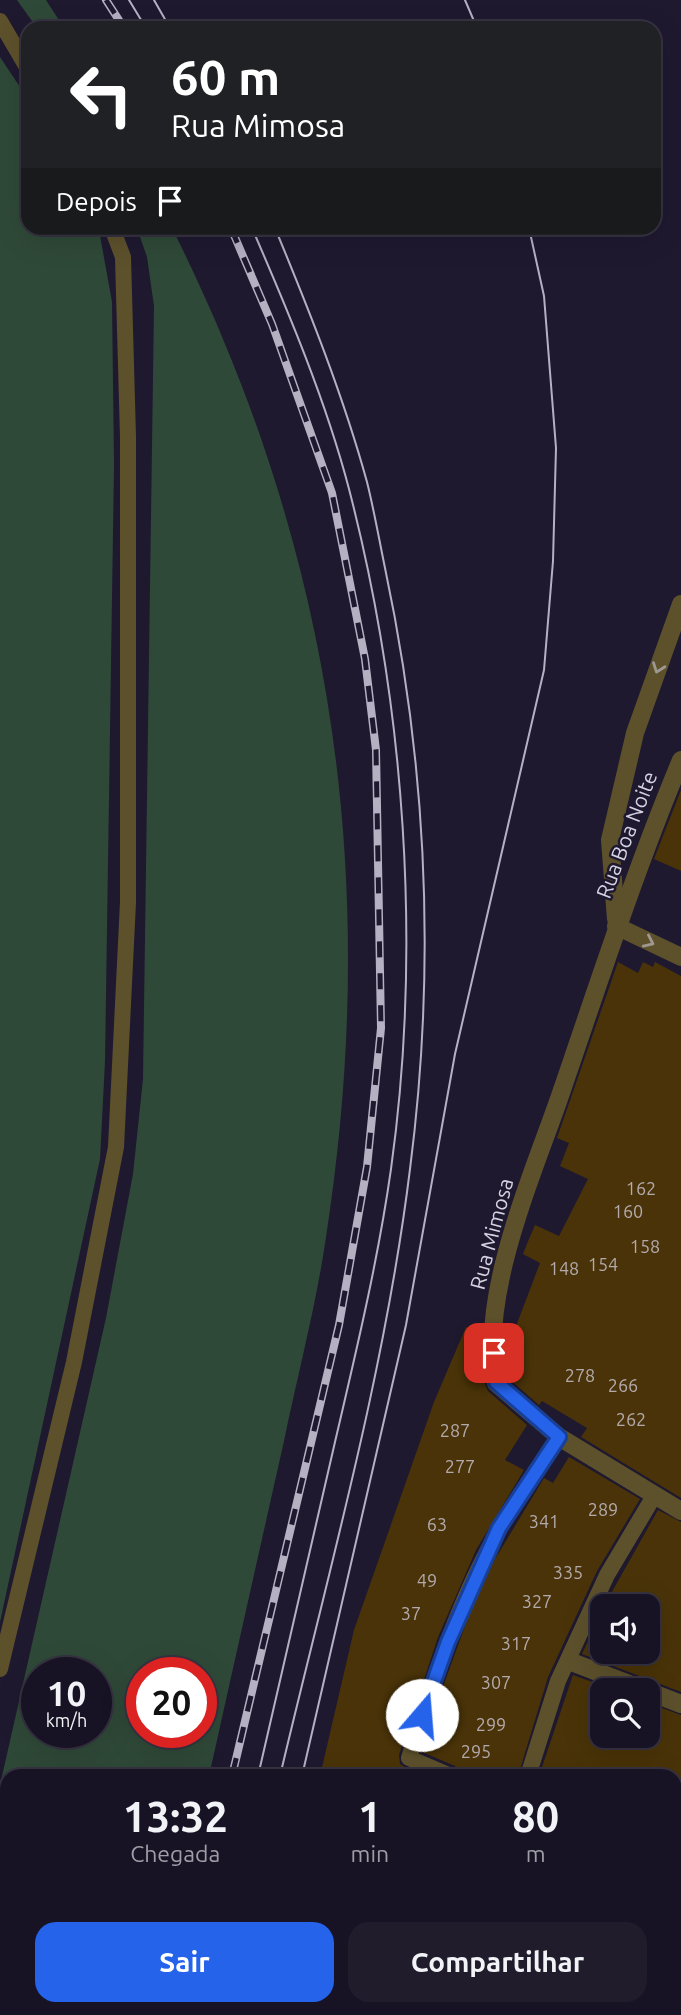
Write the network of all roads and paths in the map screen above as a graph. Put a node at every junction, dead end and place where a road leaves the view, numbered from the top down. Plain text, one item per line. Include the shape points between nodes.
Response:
1 (0, 21) edge
2 (21, 57) edge
3 (115, 235) edge
4 (681, 604) edge
5 (681, 760) edge
6 (616, 926) junction
7 (681, 957) edge
8 (559, 1437) junction
9 (654, 1496) junction
10 (681, 1511) edge
11 (569, 1661) junction
12 (0, 1669) edge
13 (681, 1704) edge
14 (435, 1769) edge
15 (530, 1769) edge

1 - 2 lane
3 - 12 lane via 123,257 128,437 128,902 116,1147 74,1362
4 -> 6 street via 635,733 610,840
5 - 6 street, Rua Boa Noite
6 -> 7 street
6 - 8 street, Rua Mimosa via 524,1195 497,1299 496,1382
8 - 9 street, Rua Mimosa
8 - 14 lane via 499,1528 428,1693 409,1758
9 - 10 street, Rua Mimosa
9 - 11 lane via 607,1574
11 - 13 street
11 - 15 lane via 558,1681

